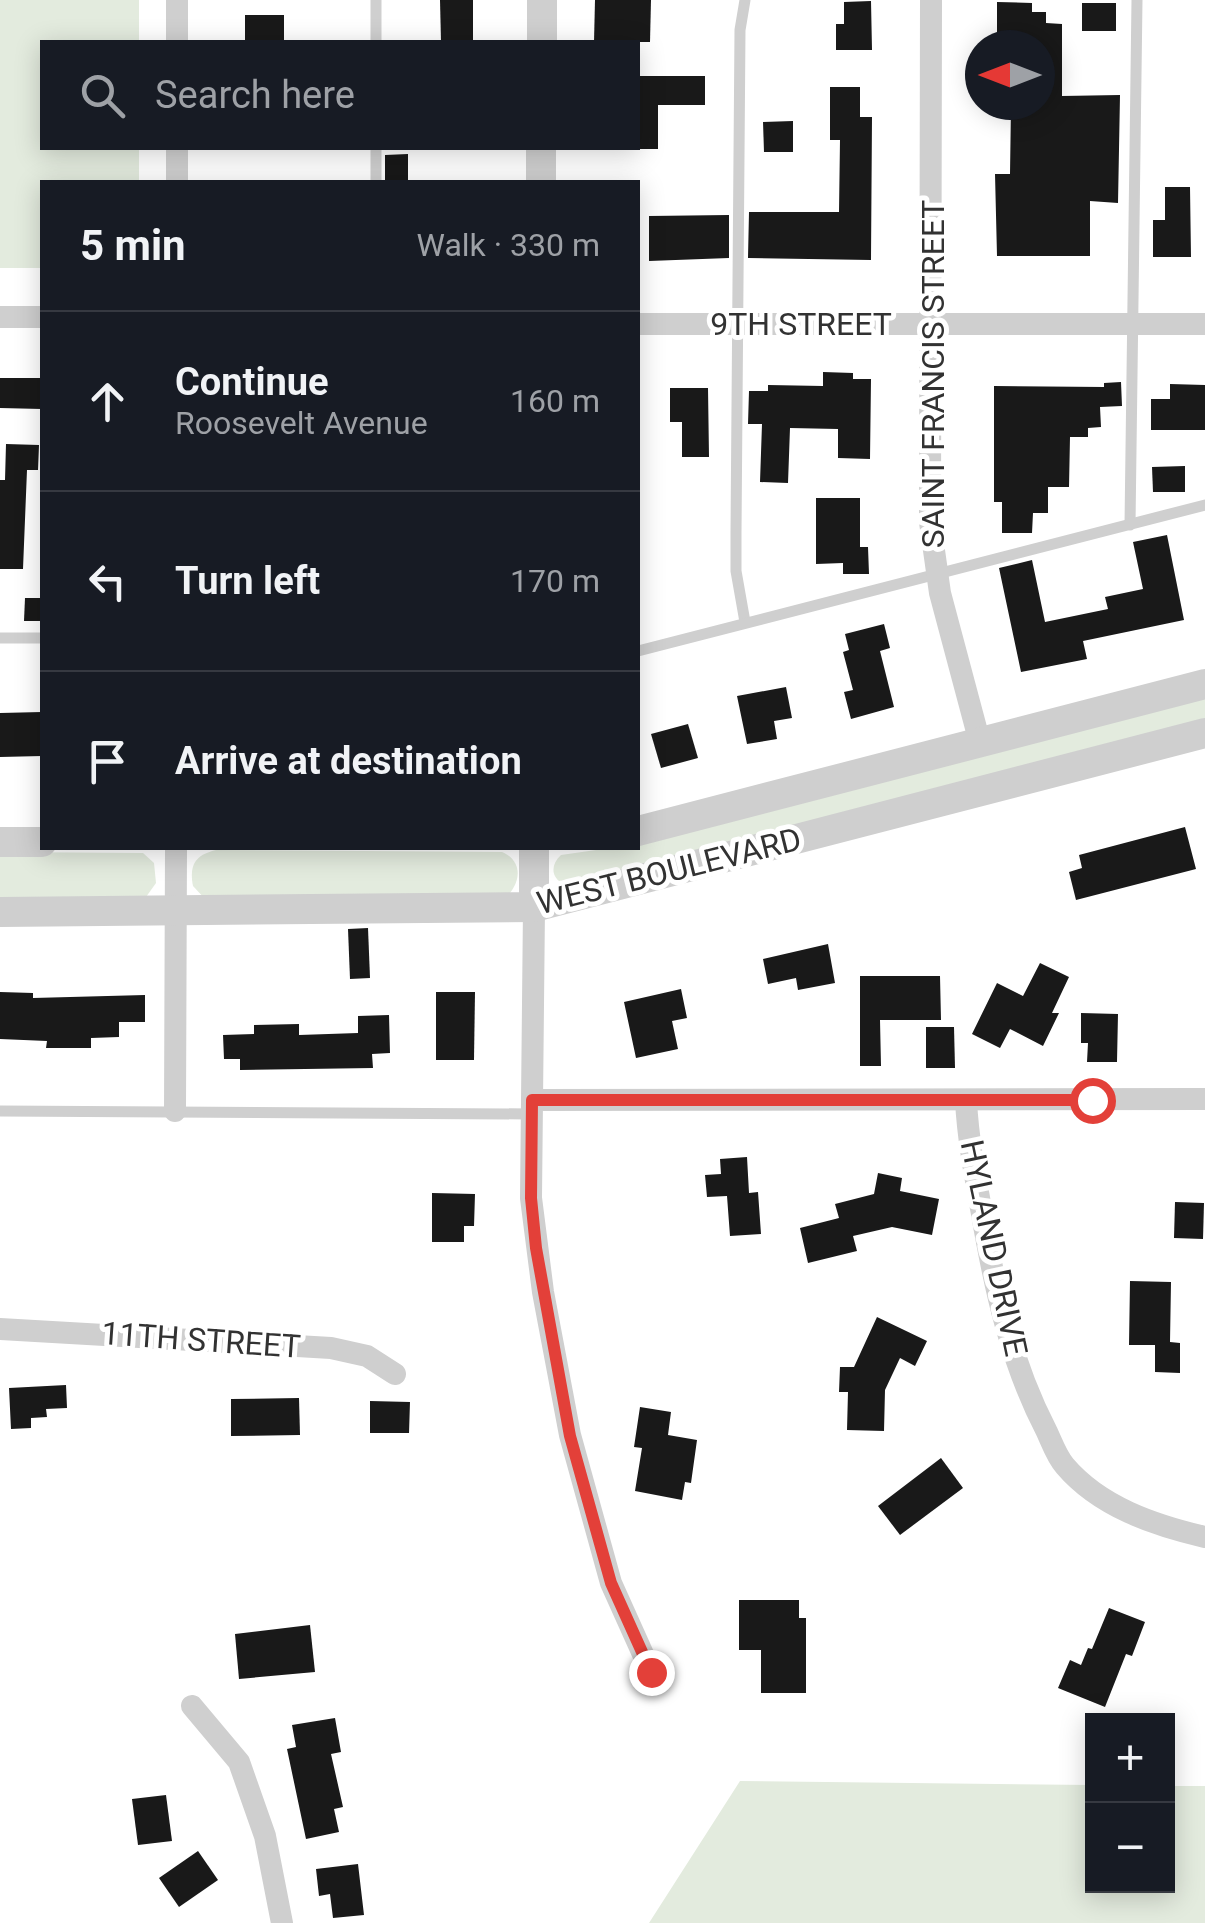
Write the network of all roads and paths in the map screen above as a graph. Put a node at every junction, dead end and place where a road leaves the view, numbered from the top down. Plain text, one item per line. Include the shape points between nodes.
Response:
1 (177, 0) edge
2 (376, 0) edge
3 (542, 0) edge
4 (744, 0) edge
5 (931, 0) edge
6 (1137, 0) edge
7 (177, 40) edge
8 (376, 40) edge
9 (542, 40) edge
10 (177, 150) edge
11 (376, 150) edge
12 (541, 150) edge
13 (177, 180) edge
14 (376, 180) edge
15 (541, 180) edge
16 (0, 317) edge
17 (40, 317) edge
18 (640, 324) edge
19 (737, 324) junction
20 (932, 324) junction
21 (1135, 324) junction
22 (1205, 324) edge
23 (1205, 505) edge
24 (1130, 525) junction
25 (936, 572) junction
26 (746, 622) junction
27 (0, 638) edge
28 (40, 638) edge
29 (640, 650) edge
30 (1205, 684) edge
31 (1205, 733) edge
32 (980, 743) junction
33 (640, 830) edge
34 (0, 842) edge
35 (40, 842) edge
36 (176, 850) edge
37 (534, 850) edge
38 (534, 907) junction
39 (0, 912) edge
40 (176, 912) junction
41 (1205, 1099) edge
42 (966, 1101) junction
43 (532, 1107) junction
44 (0, 1111) edge
45 (175, 1111) junction
46 (0, 1329) edge
47 (395, 1374) dead end
48 (1205, 1538) edge
49 (651, 1672) dead end
50 (192, 1706) dead end
51 (282, 1923) edge

1 - 7 street
2 - 8 lane
3 - 9 street
4 - 19 lane
5 - 20 street, SAINT FRANCIS STREET
6 - 21 lane
10 - 13 street
11 - 14 lane
12 - 15 street
16 - 17 street
18 - 19 street, 9TH STREET
19 - 20 street, 9TH STREET
19 - 26 lane via 736,571
20 - 21 street, 9TH STREET
20 - 25 street, SAINT FRANCIS STREET via 930,522
21 - 22 street, 9TH STREET
21 - 24 lane
23 - 24 lane
24 - 25 lane
25 - 26 lane
25 - 32 street, SAINT FRANCIS STREET
26 - 29 lane
27 - 28 lane
30 - 32 street, WEST BOULEVARD
31 - 38 street, WEST BOULEVARD
32 - 33 street, WEST BOULEVARD
34 - 35 street
36 - 40 street
37 - 38 street
38 - 40 street, WEST BOULEVARD
38 - 43 street
39 - 40 street, WEST BOULEVARD
40 - 45 street
41 - 42 street
42 - 43 street
42 - 48 street, HYLAND DRIVE via 1008,1340 1064,1465 1125,1512
43 - 45 lane
43 - 49 street via 536,1248 570,1436 611,1583
44 - 45 lane
46 - 47 street, 11TH STREET via 331,1348 367,1356
50 - 51 street via 239,1762 265,1836

